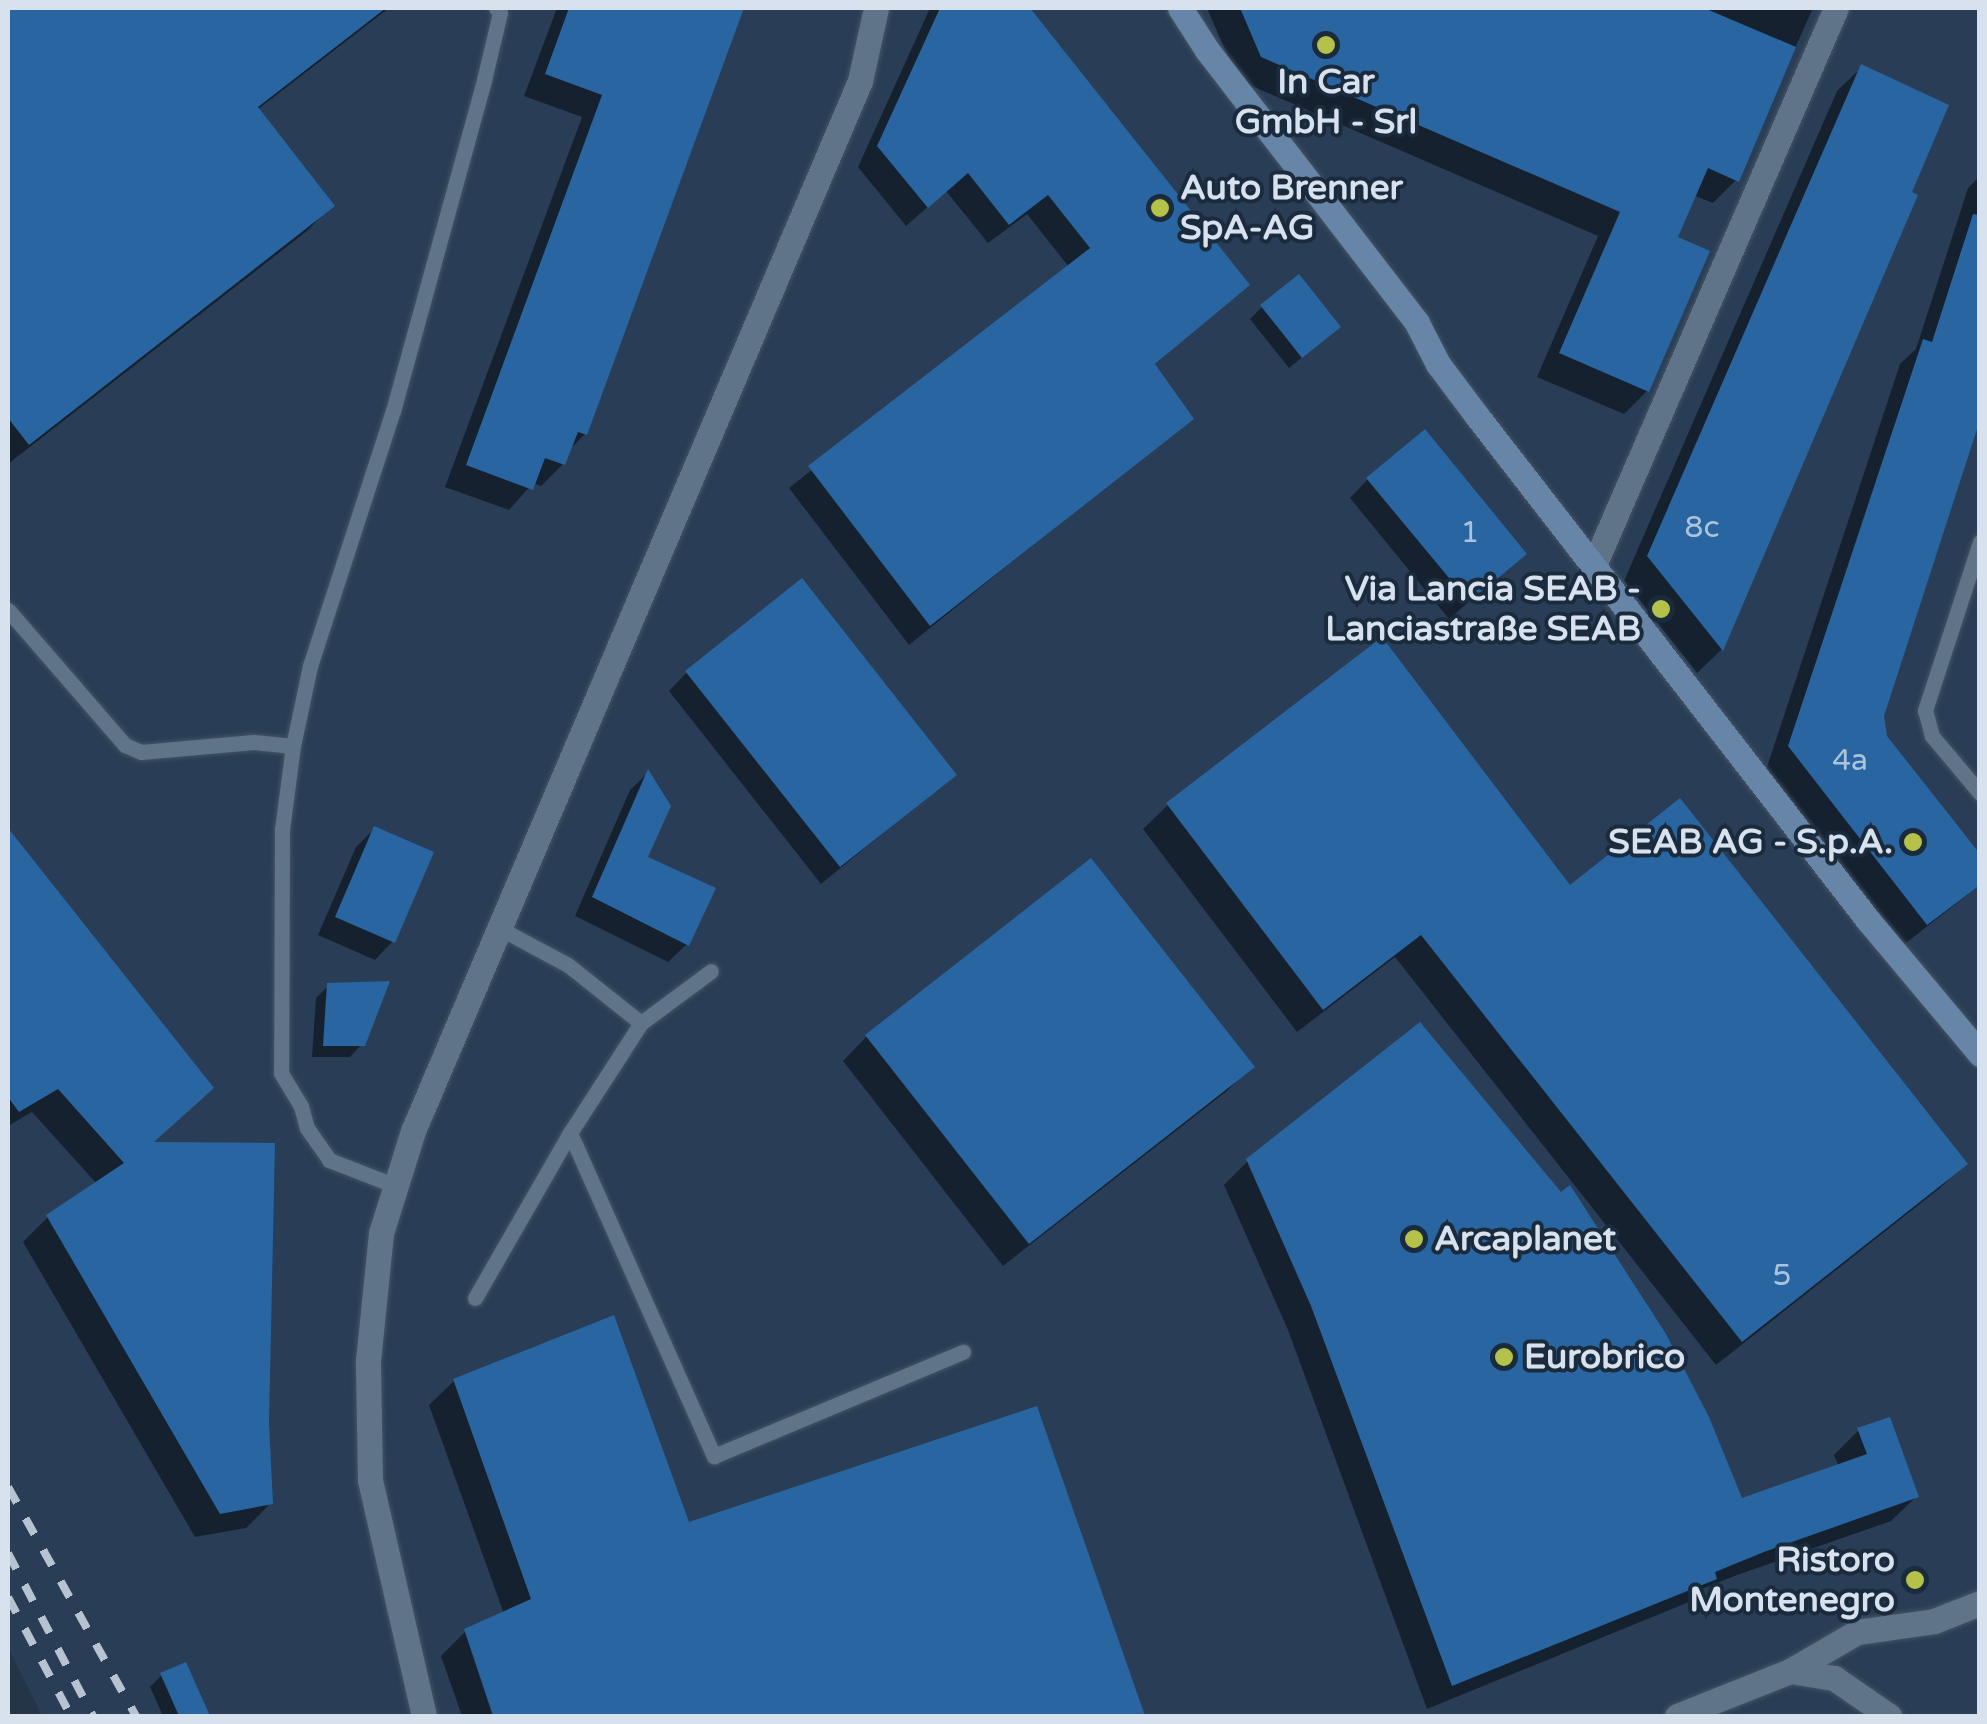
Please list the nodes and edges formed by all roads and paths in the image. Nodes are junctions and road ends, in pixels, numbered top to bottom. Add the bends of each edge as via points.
1 (496, 8) edge
2 (876, 8) edge
3 (893, 8) edge
4 (1180, 8) edge
5 (1836, 8) edge
6 (871, 44) junction
7 (1980, 542) edge
8 (1594, 565) junction
9 (8, 610) edge
10 (293, 746) junction
11 (1980, 793) edge
12 (499, 928) junction
13 (712, 971) dead end
14 (641, 1022) junction
15 (1980, 1054) edge
16 (570, 1133) junction
17 (396, 1186) junction
18 (475, 1298) dead end
19 (962, 1352) dead end
20 (1980, 1603) edge
21 (1790, 1672) junction
22 (424, 1716) edge
23 (1677, 1716) edge
24 (1889, 1716) edge

1 - 10 lane via 484,80 404,374 310,666
2 - 6 street
3 - 6 street
4 - 8 main road via 1416,323 1448,377
5 - 8 street
6 - 12 street
7 - 11 lane via 1925,710 1932,736
8 - 15 main road
9 - 10 lane via 125,745 141,752 254,742
10 - 17 lane via 282,830 280,1073 328,1160
12 - 14 lane via 568,965
12 - 17 street
13 - 14 lane
14 - 16 lane
16 - 18 lane
16 - 19 lane via 714,1456
17 - 22 street via 381,1233 368,1361 370,1480
20 - 21 street via 1934,1622 1858,1632
21 - 23 street
21 - 24 street via 1834,1678

